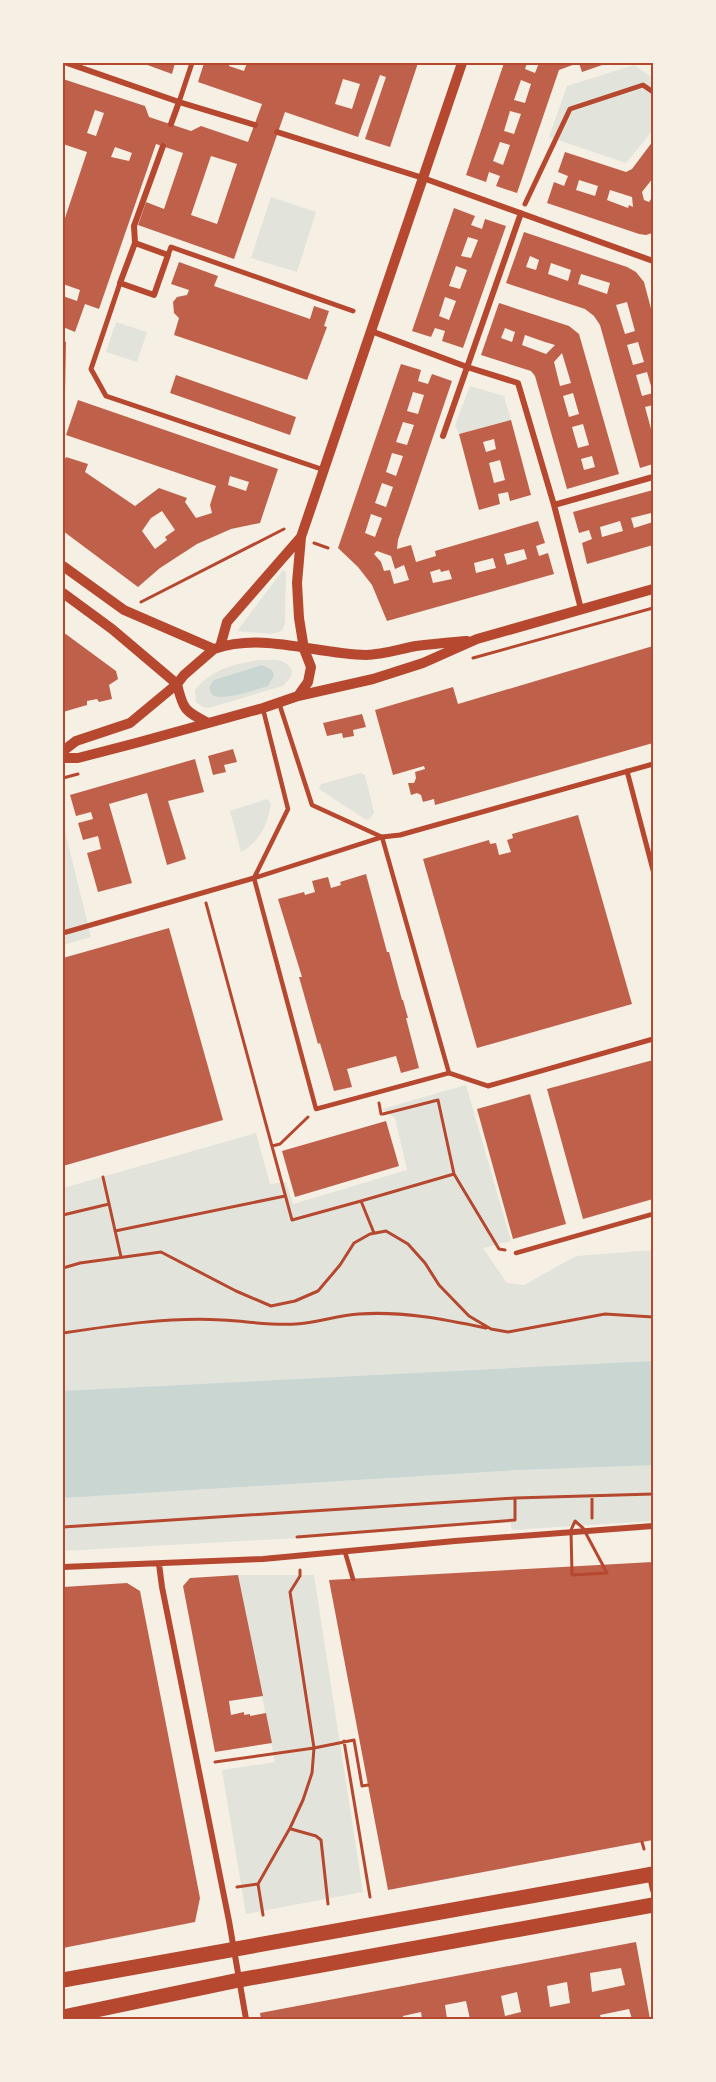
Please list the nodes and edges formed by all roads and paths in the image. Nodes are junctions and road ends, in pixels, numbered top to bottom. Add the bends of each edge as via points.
1 (67, 63) edge
2 (192, 63) edge
3 (462, 63) edge
4 (653, 92) edge
5 (179, 102) junction
6 (171, 124) dead end
7 (255, 125) dead end
8 (278, 132) dead end
9 (163, 146) dead end
10 (423, 178) junction
11 (525, 204) dead end
12 (521, 213) junction
13 (135, 243) junction
14 (168, 255) junction
15 (653, 261) edge
16 (120, 283) junction
17 (352, 311) dead end
18 (371, 331) junction
19 (467, 367) junction
20 (443, 436) dead end
21 (324, 470) junction
22 (653, 477) edge
23 (554, 505) junction
24 (284, 529) dead end
25 (301, 537) junction
26 (312, 542) dead end
27 (328, 548) dead end
28 (63, 566) edge
29 (653, 589) edge
30 (63, 593) edge
31 (137, 603) dead end
32 (581, 609) junction
33 (477, 639) junction
34 (217, 648) junction
35 (304, 648) junction
36 (177, 684) junction
37 (298, 696) junction
38 (279, 703) junction
39 (263, 708) junction
40 (208, 723) junction
41 (63, 751) edge
42 (63, 759) edge
43 (653, 764) edge
44 (627, 771) junction
45 (382, 837) junction
46 (653, 870) edge
47 (254, 878) junction
48 (204, 893) junction
49 (63, 933) edge
50 (653, 1039) edge
51 (449, 1073) junction
52 (377, 1092) junction
53 (316, 1109) junction
54 (271, 1146) junction
55 (454, 1174) junction
56 (103, 1177) dead end
57 (285, 1196) junction
58 (362, 1201) junction
59 (109, 1204) junction
60 (653, 1214) edge
61 (63, 1215) edge
62 (115, 1231) junction
63 (374, 1233) junction
64 (516, 1253) joint
65 (121, 1257) junction
66 (63, 1268) edge
67 (653, 1317) edge
68 (490, 1329) junction
69 (63, 1333) edge
70 (653, 1494) edge
71 (514, 1498) junction
72 (515, 1520) junction
73 (653, 1526) edge
74 (63, 1527) edge
75 (515, 1527) dead end
76 (297, 1537) dead end
77 (345, 1552) junction
78 (159, 1564) junction
79 (63, 1567) edge
80 (300, 1570) dead end
81 (572, 1575) joint
82 (353, 1579) dead end
83 (344, 1741) junction
84 (315, 1748) junction
85 (215, 1762) dead end
86 (368, 1785) dead end
87 (290, 1828) junction
88 (642, 1842) dead end
89 (644, 1850) dead end
90 (651, 1874) edge
91 (258, 1884) junction
92 (237, 1887) dead end
93 (653, 1890) edge
94 (370, 1897) dead end
95 (328, 1904) dead end
96 (653, 1905) edge
97 (263, 1915) dead end
98 (234, 1949) junction
99 (63, 1980) edge
100 (239, 1980) junction
101 (63, 2017) edge
102 (246, 2019) edge

1 - 5 street
2 - 5 street
3 - 10 street
4 - 11 street via 643,85 570,109
5 - 6 street
5 - 7 street
8 - 10 street
9 - 13 street via 134,226
10 - 12 street
10 - 18 street
12 - 15 street
12 - 19 street
13 - 14 street
13 - 16 street
14 - 16 street via 154,295
14 - 17 street via 171,247
16 - 21 street via 92,369 106,396
18 - 19 street
18 - 21 street
19 - 20 street
19 - 23 street via 519,383
21 - 25 street
22 - 23 street
23 - 32 street
24 - 31 path
25 - 34 street via 227,622
25 - 35 street via 297,583
26 - 27 path
28 - 34 street via 124,610
29 - 32 street
30 - 36 street
32 - 33 street
33 - 35 street via 368,655
33 - 37 street via 374,680
34 - 35 street via 238,643 270,643
34 - 36 street
35 - 37 street via 311,667 308,682
36 - 40 street via 188,712
36 - 41 street via 130,723 76,741
37 - 38 street
38 - 39 street
38 - 45 lane via 312,805
39 - 40 street
39 - 47 lane via 288,809
40 - 42 street
43 - 44 street
44 - 45 street
44 - 46 street
45 - 47 lane
45 - 51 lane
47 - 48 street
47 - 53 lane
48 - 49 street
48 - 54 path
50 - 51 street via 488,1086
51 - 52 lane
52 - 53 lane
52 - 55 path via 381,1114 438,1100
53 - 54 path via 280,1144
54 - 57 path
55 - 58 path
55 - 64 path via 499,1249
56 - 59 path
57 - 58 path via 292,1220
57 - 62 path
58 - 63 path
59 - 61 path
59 - 62 path
60 - 64 lane
62 - 65 path
63 - 65 path via 354,1243 318,1291 271,1306 161,1252
63 - 68 path via 386,1232 408,1244 439,1285 469,1316
65 - 66 path
67 - 68 path via 605,1314 508,1332
68 - 69 path via 395,1313 356,1314 296,1324 222,1320 140,1322
70 - 71 path
71 - 72 path
71 - 74 path
72 - 75 path
72 - 76 path
73 - 77 street
77 - 78 street
77 - 82 lane
78 - 79 street
78 - 98 street
80 - 84 path via 290,1592
81 - 81 path via 571,1530 574,1521 583,1528 607,1573
83 - 84 path
83 - 86 path via 354,1740 362,1786
83 - 94 path
84 - 85 path
84 - 87 path via 312,1773
87 - 91 path
87 - 95 path via 321,1840
88 - 89 path
90 - 93 street
90 - 98 main road
91 - 92 path
91 - 97 path
96 - 100 main road
98 - 99 main road
98 - 100 street
100 - 101 main road
100 - 102 street

